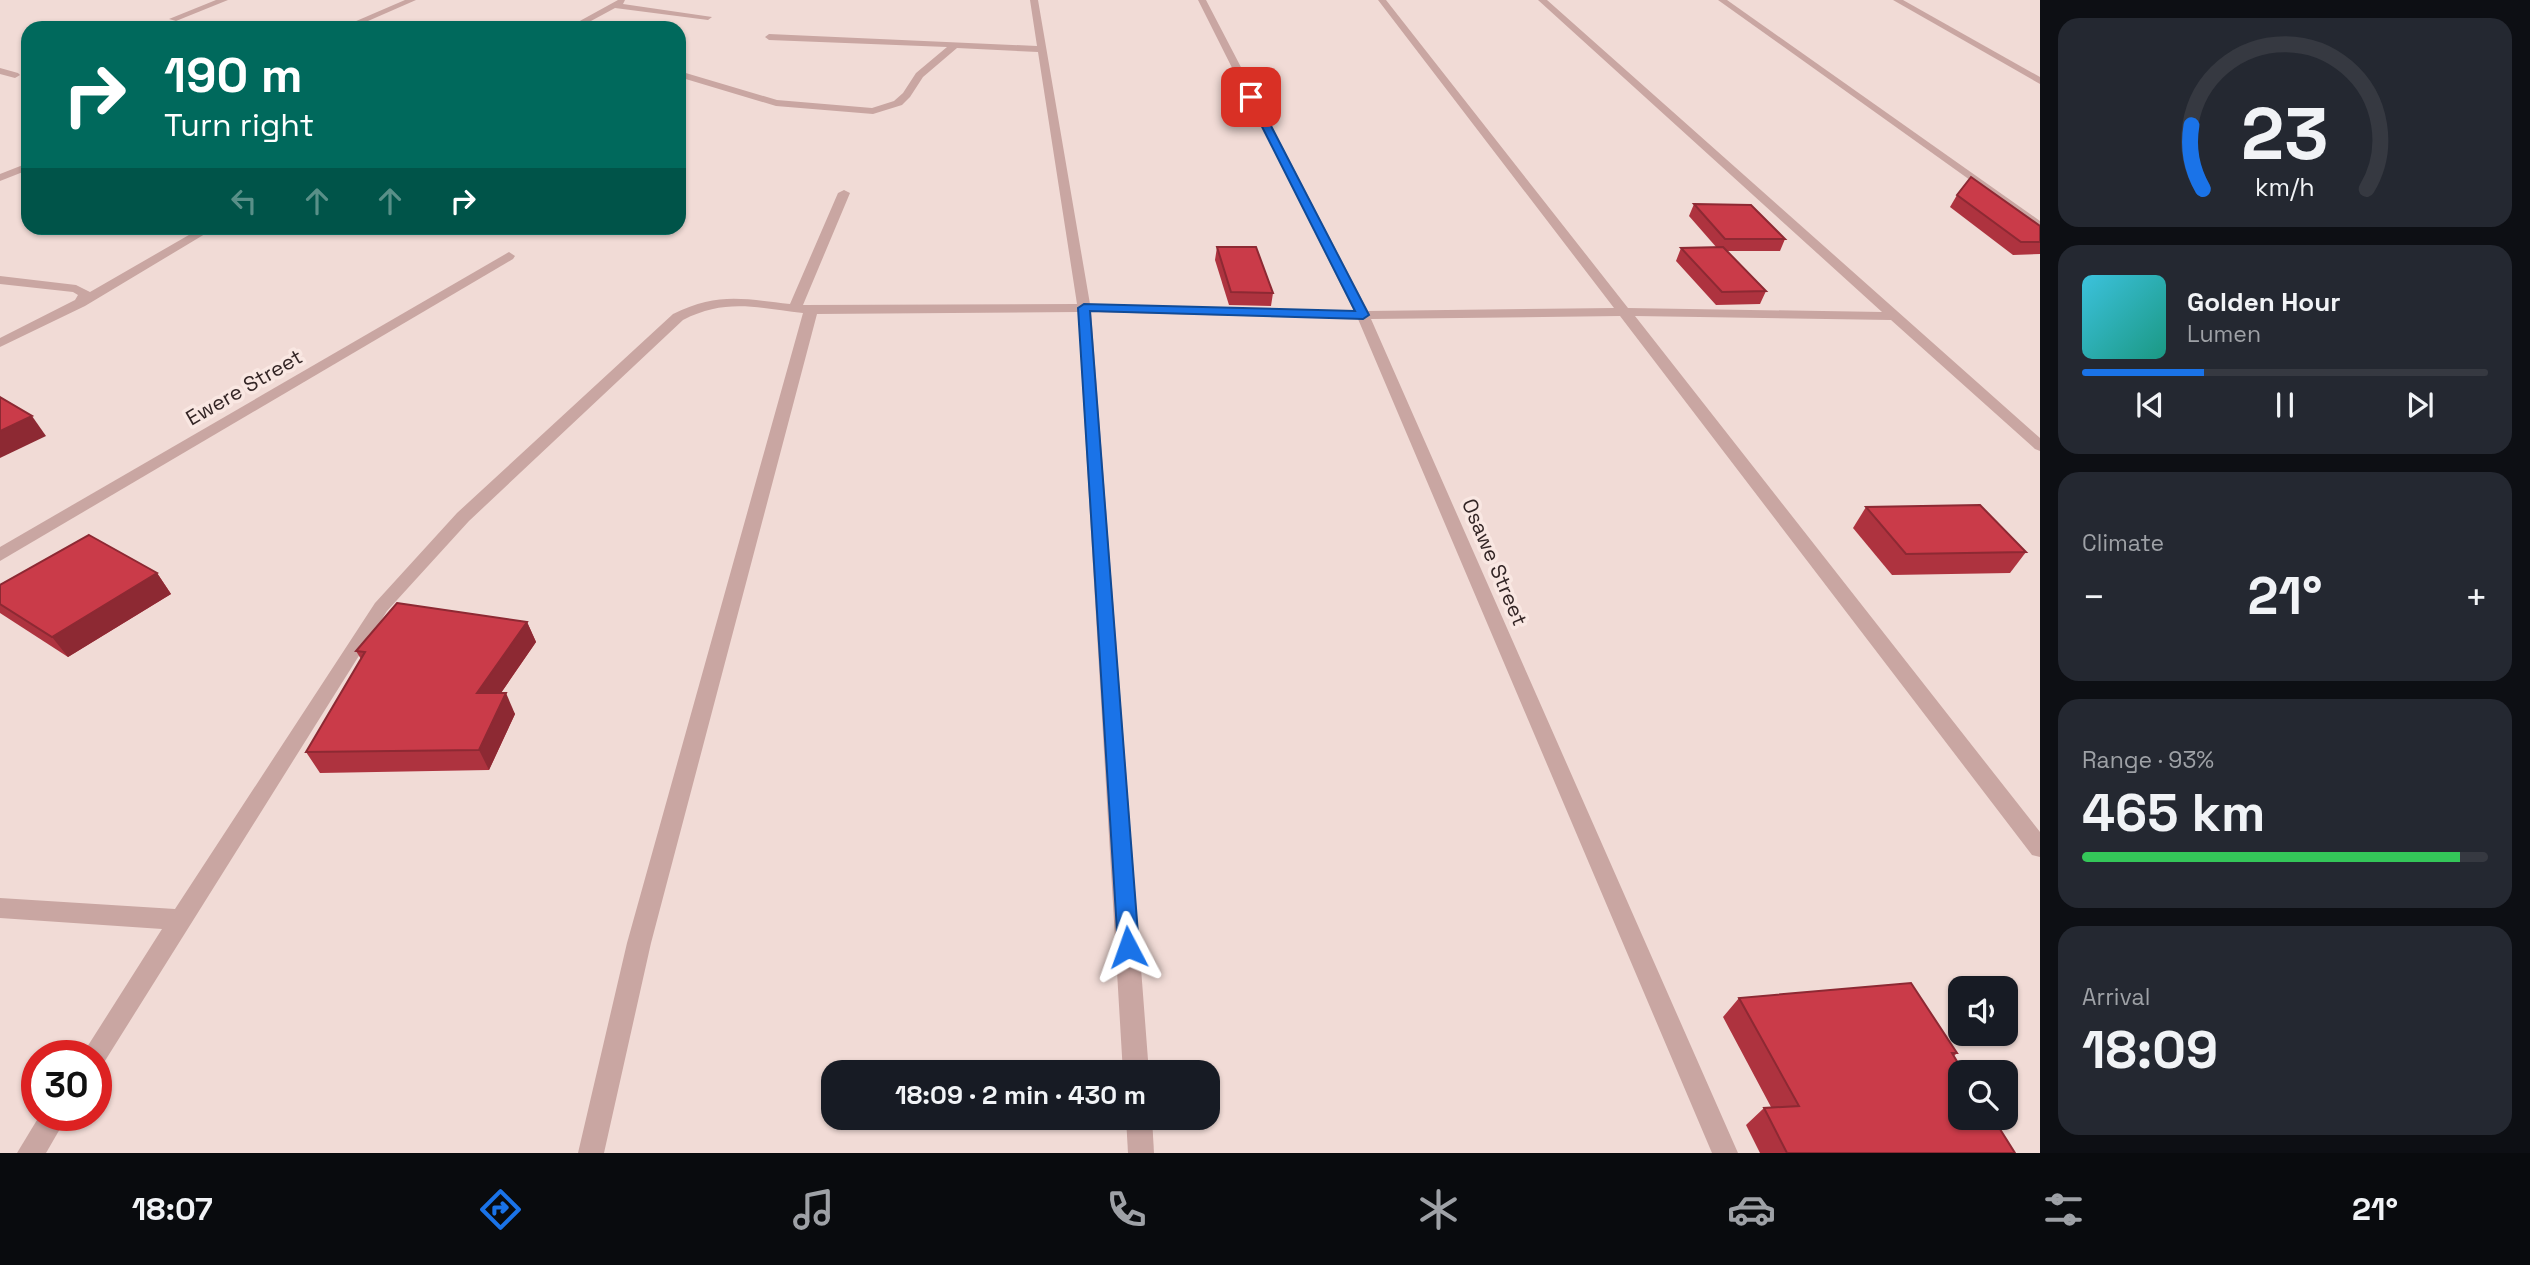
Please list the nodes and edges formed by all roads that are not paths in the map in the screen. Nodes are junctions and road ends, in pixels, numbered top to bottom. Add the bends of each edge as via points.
1 (225, 0) edge
2 (412, 0) edge
3 (625, 0) edge
4 (1034, 0) edge
5 (1202, 0) edge
6 (1382, 0) edge
7 (1542, 0) edge
8 (1722, 0) edge
9 (1897, 0) edge
10 (613, 5) junction
11 (708, 17) dead end
12 (173, 19) dead end
13 (361, 21) edge
14 (584, 21) edge
15 (769, 37) dead end
16 (955, 45) junction
17 (1042, 49) junction
18 (0, 71) edge
19 (15, 75) dead end
20 (686, 76) edge
21 (2040, 80) edge
22 (21, 169) edge
23 (0, 178) edge
24 (844, 193) dead end
25 (2040, 226) edge
26 (197, 235) edge
27 (509, 256) dead end
28 (0, 281) edge
29 (83, 300) junction
30 (1084, 308) junction
31 (803, 309) junction
32 (1624, 312) junction
33 (1363, 315) junction
34 (1893, 316) junction
35 (0, 343) edge
36 (2040, 446) edge
37 (0, 555) edge
38 (2040, 848) edge
39 (0, 908) edge
40 (182, 920) junction
41 (104, 1040) edge
42 (1135, 1060) edge
43 (1140, 1130) edge
44 (44, 1131) edge
45 (30, 1153) edge
46 (591, 1153) edge
47 (1141, 1153) edge
48 (1725, 1153) edge

1 - 12 street
2 - 13 street
3 - 10 street
4 - 17 street
5 - 33 street, Osawe Street
6 - 32 street
7 - 34 street
8 - 25 street
9 - 21 street
10 - 11 street
10 - 14 street
15 - 16 street
16 - 17 street
16 - 20 street via 919,75 898,103 873,111 776,103
17 - 30 street
18 - 19 street
22 - 23 street
24 - 31 street
26 - 29 street
27 - 37 street, Ewere Street
28 - 29 street via 76,289 85,293
29 - 35 street via 59,317
30 - 31 street
30 - 33 street
30 - 42 street
31 - 40 street via 726,301 688,311 463,517 381,607
31 - 46 street via 639,943
32 - 33 street
32 - 34 street
32 - 38 street
33 - 48 street, Osawe Street
34 - 36 street
39 - 40 street
40 - 41 street
43 - 47 street
44 - 45 street

